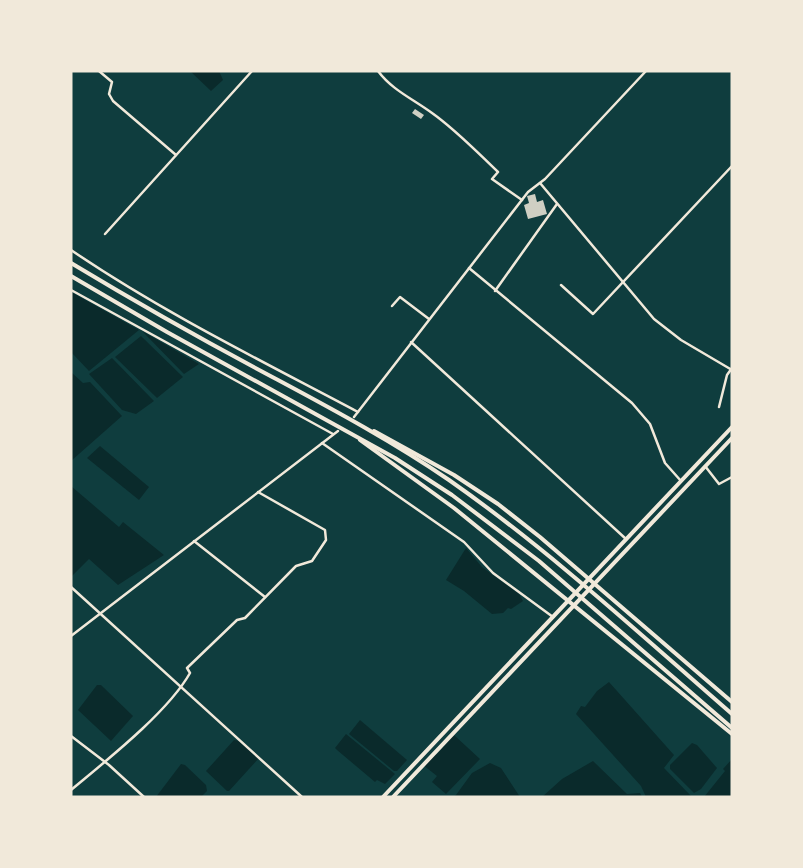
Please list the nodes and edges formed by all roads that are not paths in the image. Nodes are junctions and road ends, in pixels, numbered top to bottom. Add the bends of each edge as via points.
1 (99, 71) edge
2 (252, 71) edge
3 (378, 71) edge
4 (646, 71) edge
5 (176, 155) junction
6 (732, 166) edge
7 (540, 183) junction
8 (522, 200) junction
9 (557, 204) junction
10 (105, 234) dead end
11 (71, 250) edge
12 (71, 263) edge
13 (469, 268) junction
14 (71, 276) edge
15 (624, 283) junction
16 (561, 285) dead end
17 (71, 290) edge
18 (495, 291) junction
19 (392, 306) dead end
20 (429, 319) junction
21 (411, 342) junction
22 (731, 369) edge
23 (719, 406) dead end
24 (337, 411) junction
25 (358, 412) junction
26 (354, 417) dead end
27 (333, 423) junction
28 (732, 427) edge
29 (338, 431) dead end
30 (333, 434) junction
31 (732, 438) edge
32 (322, 443) junction
33 (705, 466) junction
34 (732, 477) edge
35 (681, 481) junction
36 (258, 492) junction
37 (626, 539) junction
38 (194, 541) junction
39 (588, 580) junction
40 (594, 584) junction
41 (71, 587) edge
42 (265, 597) junction
43 (569, 600) junction
44 (574, 604) junction
45 (100, 614) junction
46 (553, 616) junction
47 (71, 636) edge
48 (182, 688) junction
49 (732, 702) edge
50 (732, 714) edge
51 (732, 728) edge
52 (732, 734) edge
53 (71, 736) edge
54 (104, 762) junction
55 (71, 790) edge
56 (144, 797) edge
57 (302, 797) edge
58 (383, 797) edge
59 (393, 797) edge

1 - 5 street via 112,82 109,94 113,101
2 - 5 street
3 - 8 street via 389,86 433,113 460,136 498,172 492,179
4 - 7 street
5 - 10 street
6 - 15 street
7 - 8 street
7 - 9 street
8 - 13 street
9 - 15 street
9 - 18 street
11 - 25 street via 188,320
12 - 24 main road
13 - 18 street
13 - 20 street
14 - 27 main road
15 - 16 street via 594,314
15 - 22 street via 654,319 681,340
17 - 30 street
18 - 35 street via 632,403 650,424 665,463
19 - 20 street via 400,297
20 - 21 street
21 - 25 street
21 - 37 street
22 - 23 street
24 - 39 main road via 454,475 498,504
24 - 50 main road via 447,479 502,519
25 - 26 street
27 - 43 main road via 417,480
27 - 51 main road via 452,495 539,561
28 - 35 main road
29 - 30 street
30 - 32 street
31 - 33 main road
32 - 36 street
32 - 46 street via 464,542 493,573
33 - 34 street via 719,484
33 - 40 main road
35 - 37 main road
36 - 38 street
36 - 42 street via 327,533 312,561 296,566
37 - 39 main road
38 - 42 street
38 - 45 street
39 - 40 main road
39 - 43 main road
40 - 44 main road
40 - 49 main road
41 - 45 street
42 - 48 street via 187,668 190,673
43 - 44 main road
43 - 46 main road
44 - 52 main road
44 - 59 main road
45 - 47 street
45 - 48 street
46 - 58 main road
48 - 54 street
48 - 57 street
53 - 54 street
54 - 55 street
54 - 56 street

